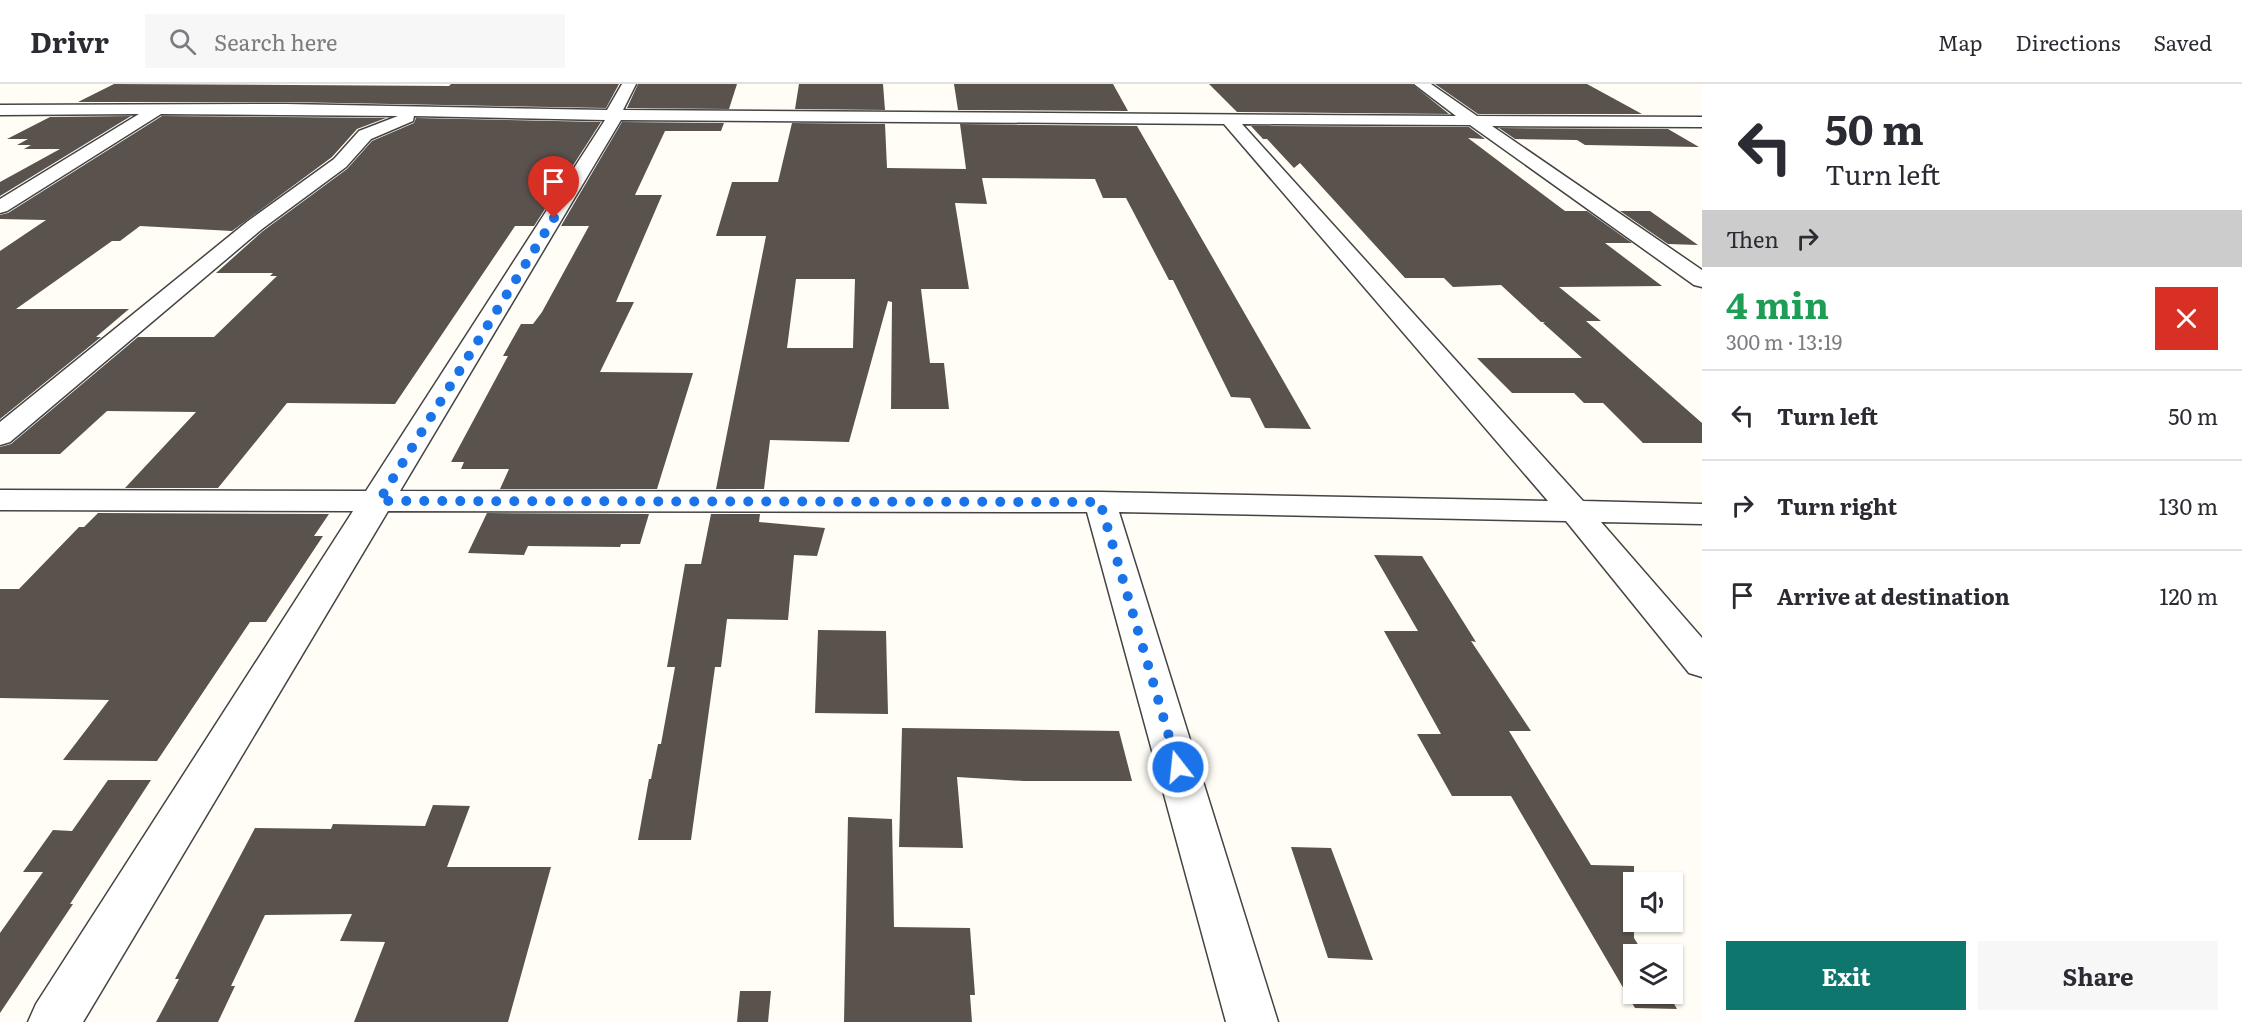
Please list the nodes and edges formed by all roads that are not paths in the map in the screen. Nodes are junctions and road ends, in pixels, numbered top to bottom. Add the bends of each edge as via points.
1 (629, 84) edge
2 (1421, 84) edge
3 (0, 110) edge
4 (157, 110) junction
5 (420, 113) junction
6 (614, 115) junction
7 (1229, 119) junction
8 (1473, 121) junction
9 (1671, 122) junction
10 (1702, 123) edge
11 (1702, 139) edge
12 (0, 207) edge
13 (1702, 280) edge
14 (0, 436) edge
15 (0, 500) edge
16 (379, 501) junction
17 (1100, 502) junction
18 (1576, 513) junction
19 (1702, 514) edge
20 (1702, 663) edge
21 (54, 1022) edge
22 (1252, 1022) edge

1 - 6 street
2 - 8 street
3 - 4 street
4 - 5 street
4 - 12 street
5 - 6 street
5 - 14 street via 364,135 340,163 255,225
6 - 7 street
6 - 16 street
7 - 8 street
7 - 18 street
8 - 9 street
8 - 13 street
9 - 10 street
9 - 11 street
15 - 16 street
16 - 17 street
16 - 21 street
17 - 18 street
17 - 22 street
18 - 19 street
18 - 20 street

